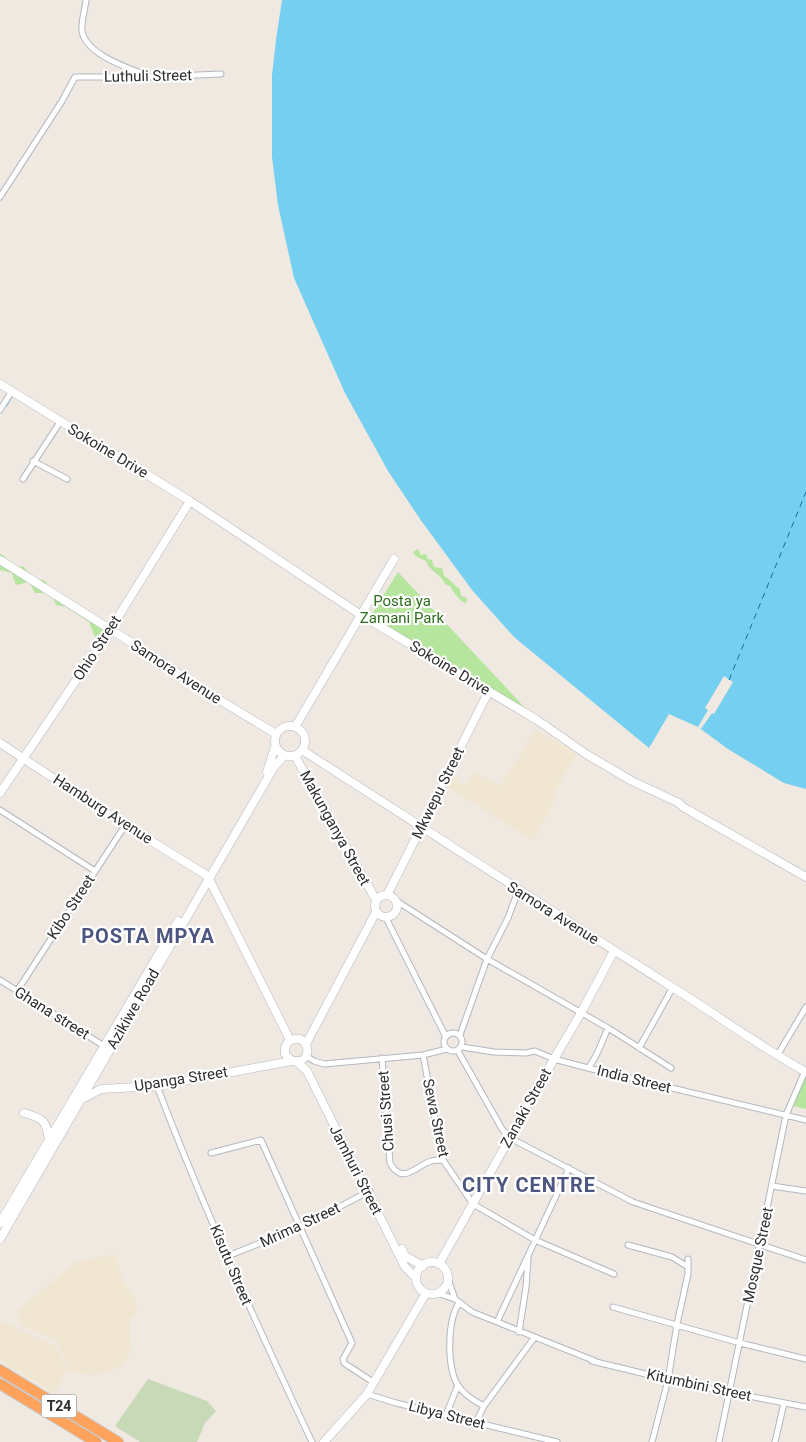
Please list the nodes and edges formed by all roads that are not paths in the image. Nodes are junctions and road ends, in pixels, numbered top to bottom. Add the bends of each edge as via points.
1 (86, 0) edge
2 (221, 74) dead end
3 (151, 77) junction
4 (0, 196) edge
5 (0, 384) edge
6 (12, 391) junction
7 (0, 410) edge
8 (60, 422) junction
9 (33, 461) junction
10 (23, 479) dead end
11 (67, 479) dead end
12 (190, 501) junction
13 (394, 559) dead end
14 (0, 560) edge
15 (361, 615) junction
16 (110, 630) junction
17 (489, 691) junction
18 (295, 727) junction
19 (276, 734) junction
20 (0, 743) edge
21 (276, 746) junction
22 (302, 750) junction
23 (284, 756) junction
24 (295, 756) junction
25 (23, 758) junction
26 (0, 793) edge
27 (0, 810) edge
28 (126, 824) junction
29 (422, 828) junction
30 (95, 871) junction
31 (207, 877) junction
32 (806, 877) edge
33 (518, 891) junction
34 (387, 895) junction
35 (376, 900) junction
36 (395, 900) junction
37 (376, 912) junction
38 (386, 918) junction
39 (614, 951) junction
40 (487, 959) junction
41 (0, 980) edge
42 (673, 987) junction
43 (17, 991) junction
44 (806, 1007) edge
45 (581, 1014) junction
46 (608, 1028) junction
47 (460, 1035) junction
48 (446, 1037) junction
49 (290, 1040) junction
50 (306, 1044) junction
51 (104, 1046) junction
52 (639, 1048) junction
53 (447, 1049) junction
54 (460, 1049) junction
55 (285, 1054) junction
56 (423, 1055) junction
57 (777, 1056) junction
58 (382, 1058) junction
59 (300, 1059) junction
60 (554, 1059) junction
61 (275, 1064) junction
62 (588, 1068) junction
63 (671, 1068) dead end
64 (805, 1071) edge
65 (96, 1073) junction
66 (157, 1086) junction
67 (101, 1089) junction
68 (81, 1100) junction
69 (72, 1102) junction
70 (24, 1113) dead end
71 (786, 1115) junction
72 (806, 1120) edge
73 (510, 1138) junction
74 (49, 1141) junction
75 (210, 1153) dead end
76 (443, 1160) junction
77 (569, 1168) junction
78 (772, 1186) junction
79 (806, 1191) edge
80 (369, 1192) junction
81 (473, 1204) junction
82 (0, 1223) edge
83 (300, 1227) junction
84 (0, 1239) edge
85 (535, 1240) junction
86 (628, 1245) dead end
87 (760, 1246) junction
88 (528, 1255) junction
89 (228, 1256) junction
90 (688, 1259) dead end
91 (806, 1260) edge
92 (439, 1264) junction
93 (423, 1266) junction
94 (688, 1267) junction
95 (614, 1274) dead end
96 (416, 1278) junction
97 (448, 1279) junction
98 (426, 1293) junction
99 (437, 1293) junction
100 (457, 1301) junction
101 (613, 1307) dead end
102 (497, 1322) junction
103 (677, 1325) junction
104 (519, 1332) junction
105 (534, 1338) junction
106 (740, 1344) junction
107 (806, 1359) edge
108 (0, 1370) edge
109 (668, 1380) junction
110 (374, 1382) junction
111 (0, 1384) edge
112 (458, 1385) junction
113 (730, 1391) junction
114 (366, 1394) junction
115 (784, 1403) junction
116 (484, 1406) junction
117 (806, 1407) edge
118 (446, 1415) junction
119 (476, 1422) junction
120 (96, 1442) edge
121 (118, 1442) edge
122 (312, 1442) edge
123 (324, 1442) edge
124 (557, 1442) edge
125 (652, 1442) edge
126 (719, 1442) edge
127 (776, 1442) edge

1 - 3 street via 82,30 85,39 107,58
2 - 3 street, Luthuli Street
3 - 4 street, Luthuli Street via 75,78
5 - 6 street, Sokoine Drive
6 - 7 street
6 - 8 street, Sokoine Drive
8 - 9 street
8 - 12 street, Sokoine Drive
9 - 10 street
9 - 11 street
12 - 15 street, Sokoine Drive
12 - 16 street, Ohio Street
13 - 15 street
14 - 16 street, Samora Avenue
15 - 17 street, Sokoine Drive
15 - 18 street
16 - 19 street, Samora Avenue
16 - 25 street, Ohio Street
17 - 29 street, Mkwepu Street
17 - 32 street, Sokoine Drive via 632,781 679,803
18 - 19 street via 283,728
18 - 22 street via 304,735
19 - 21 street
20 - 25 street, Hamburg Avenue
21 - 23 street
21 - 31 street, Azikiwe Road via 269,768
22 - 24 street
22 - 29 street, Samora Avenue
23 - 24 street
23 - 31 street, Azikiwe Road
24 - 35 street, Makunganya Street
25 - 26 street, Ohio Street
25 - 28 street, Hamburg Avenue
27 - 30 street
28 - 30 street, Kibo Street
28 - 31 street, Hamburg Avenue
29 - 33 street, Samora Avenue
29 - 34 street, Mkwepu Street
30 - 43 street, Kibo Street
31 - 49 street
31 - 51 street, Azikiwe Road
31 - 65 street, Azikiwe Road
33 - 39 street, Samora Avenue
33 - 40 street
34 - 35 street
34 - 36 street
35 - 37 street
36 - 38 street via 396,910
36 - 40 street
37 - 38 street
37 - 50 street
38 - 48 street
39 - 42 street, Samora Avenue
39 - 45 street, Zanaki Street
40 - 45 street
40 - 47 street
41 - 43 street, Ghana street
42 - 52 street
42 - 57 street, Samora Avenue
43 - 51 street, Ghana street
44 - 57 street
45 - 46 street
45 - 60 street, Zanaki Street
46 - 52 street
46 - 62 street
47 - 48 street via 450,1033
47 - 54 street via 463,1039
48 - 53 street
49 - 50 street via 300,1039
49 - 55 street via 284,1049
50 - 59 street via 308,1051
51 - 69 street, Azikiwe Road
52 - 63 street
53 - 54 street via 453,1052
53 - 56 street
54 - 60 street, India Street via 535,1051
54 - 73 street via 502,1129
55 - 59 street
55 - 61 street
56 - 58 street
56 - 76 street, Sewa Street
57 - 64 street, Samora Avenue
58 - 59 street via 324,1064
58 - 76 street, Chusi Street via 390,1164 408,1174 431,1161
59 - 61 street, Upanga Street
59 - 80 street, Jamhuri Street via 311,1068
60 - 62 street, India Street
60 - 73 street, Zanaki Street
61 - 66 street, Upanga Street
62 - 71 street, India Street
64 - 71 street, Mosque Street
65 - 67 street
65 - 68 street, Azikiwe Road
66 - 67 street, Upanga Street
66 - 89 street, Kisutu Street
67 - 68 street, Upanga Street
68 - 69 street, Upanga Street
68 - 84 street, Azikiwe Road
69 - 74 street, Azikiwe Road
70 - 74 street via 44,1121
71 - 72 street, India Street
71 - 78 street, Mosque Street
73 - 77 street
73 - 81 street, Zanaki Street
74 - 82 street, Azikiwe Road
75 - 83 street via 260,1140
76 - 81 street, Sewa Street
77 - 85 street
77 - 87 street via 637,1203
78 - 79 street
78 - 87 street, Mosque Street
80 - 83 street, Mrima Street
80 - 93 street, Jamhuri Street via 405,1256
80 - 96 street, Jamhuri Street via 405,1267
81 - 85 street
81 - 92 street, Zanaki Street
83 - 89 street, Mrima Street
83 - 110 street via 352,1343 344,1363
85 - 88 street
85 - 95 street
86 - 94 street via 672,1257
87 - 91 street
87 - 106 street, Mosque Street
88 - 102 street
88 - 104 street
89 - 122 street, Kisutu Street
90 - 94 street
92 - 93 street
92 - 97 street via 446,1270
93 - 96 street
94 - 103 street
96 - 98 street
97 - 99 street
97 - 100 street
98 - 99 street
98 - 110 street
99 - 100 street
100 - 102 street via 472,1312
100 - 112 street via 450,1340
101 - 103 street
102 - 104 street
103 - 106 street
103 - 109 street
104 - 105 street
105 - 109 street, Kitumbini Street via 595,1362
105 - 116 street
106 - 107 street
106 - 113 street, Mosque Street
108 - 121 highway, T24
109 - 113 street, Kitumbini Street
109 - 125 street
110 - 114 street
111 - 120 highway, T24
112 - 116 street
112 - 118 street
113 - 115 street, Kitumbini Street
113 - 126 street, Mosque Street
114 - 118 street, Libya Street
114 - 123 street
115 - 117 street, Kitumbini Street
115 - 127 street
116 - 119 street
118 - 119 street, Libya Street
119 - 124 street, Libya Street

